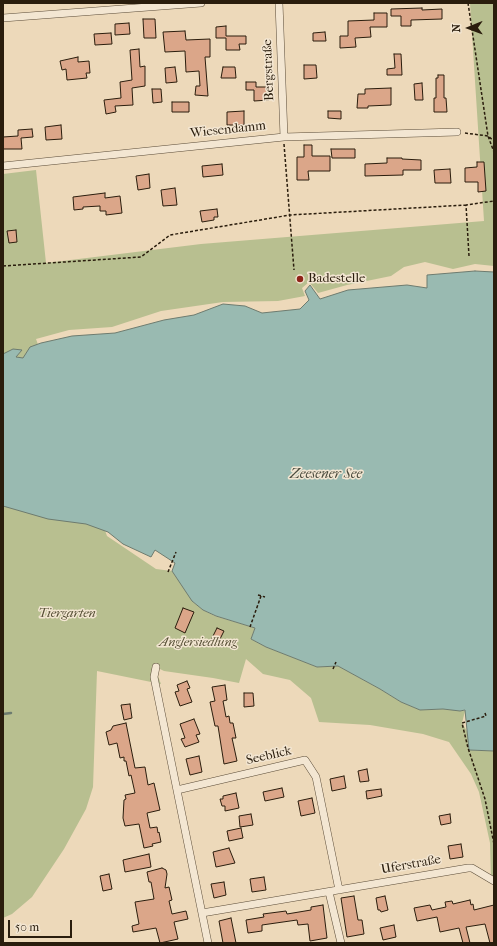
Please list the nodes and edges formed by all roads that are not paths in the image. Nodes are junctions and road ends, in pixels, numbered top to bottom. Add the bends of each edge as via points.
1 (201, 3) edge
2 (279, 3) edge
3 (3, 18) edge
4 (457, 132) road end
5 (284, 137) junction
6 (3, 166) edge
7 (156, 667) dead end
8 (177, 790) junction
9 (494, 881) edge
10 (339, 890) junction
11 (329, 892) junction
12 (202, 914) junction
13 (208, 943) edge
14 (341, 943) edge

1 - 3 street
2 - 5 street, Bergstraße
4 - 5 street, Wiesendamm
5 - 6 street, Wiesendamm
7 - 8 street via 154,677
8 - 10 street, Seeblick via 305,760 316,777
8 - 12 street
9 - 10 street, Uferstraße via 468,868
10 - 11 street, Uferstraße
11 - 12 street, Uferstraße
11 - 14 street
12 - 13 street

